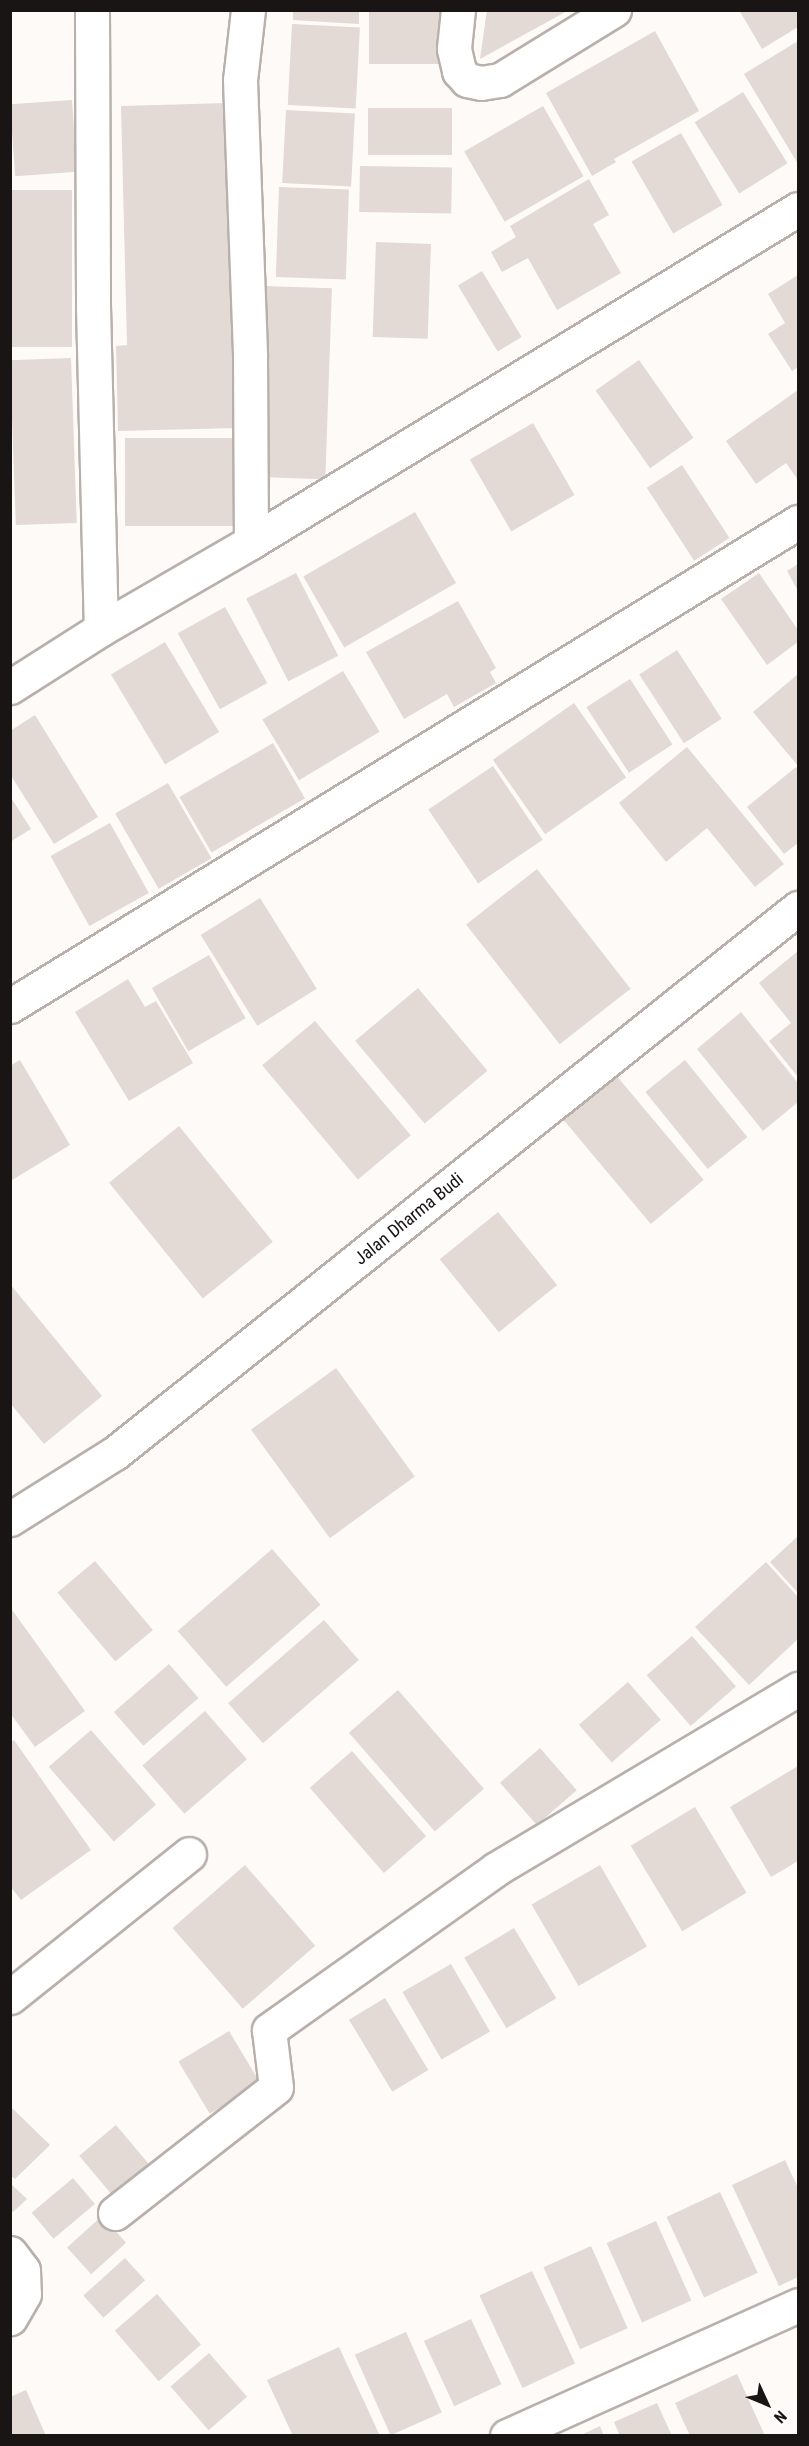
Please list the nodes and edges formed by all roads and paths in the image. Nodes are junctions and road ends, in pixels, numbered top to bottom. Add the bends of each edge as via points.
1 (92, 10) edge
2 (248, 10) edge
3 (458, 10) edge
4 (614, 10) edge
5 (798, 209) edge
6 (798, 522) edge
7 (251, 542) junction
8 (101, 629) junction
9 (10, 687) edge
10 (798, 908) edge
11 (10, 1006) edge
12 (10, 1519) edge
13 (798, 1689) edge
14 (189, 1854) dead end
15 (10, 1997) edge
16 (115, 2213) dead end
17 (10, 2253) edge
18 (798, 2305) edge
19 (10, 2319) edge
20 (507, 2436) edge

1 - 8 street via 93,306
2 - 7 street via 240,80 250,357
3 - 4 street via 454,49 459,71 467,80 481,83 500,80
5 - 7 street
6 - 11 street
7 - 8 street
8 - 9 street
10 - 12 street, Jalan Dharma Budi via 115,1453
13 - 16 street via 495,1869 269,2030 276,2087
14 - 15 street
17 - 19 street via 23,2270 24,2294
18 - 20 street

